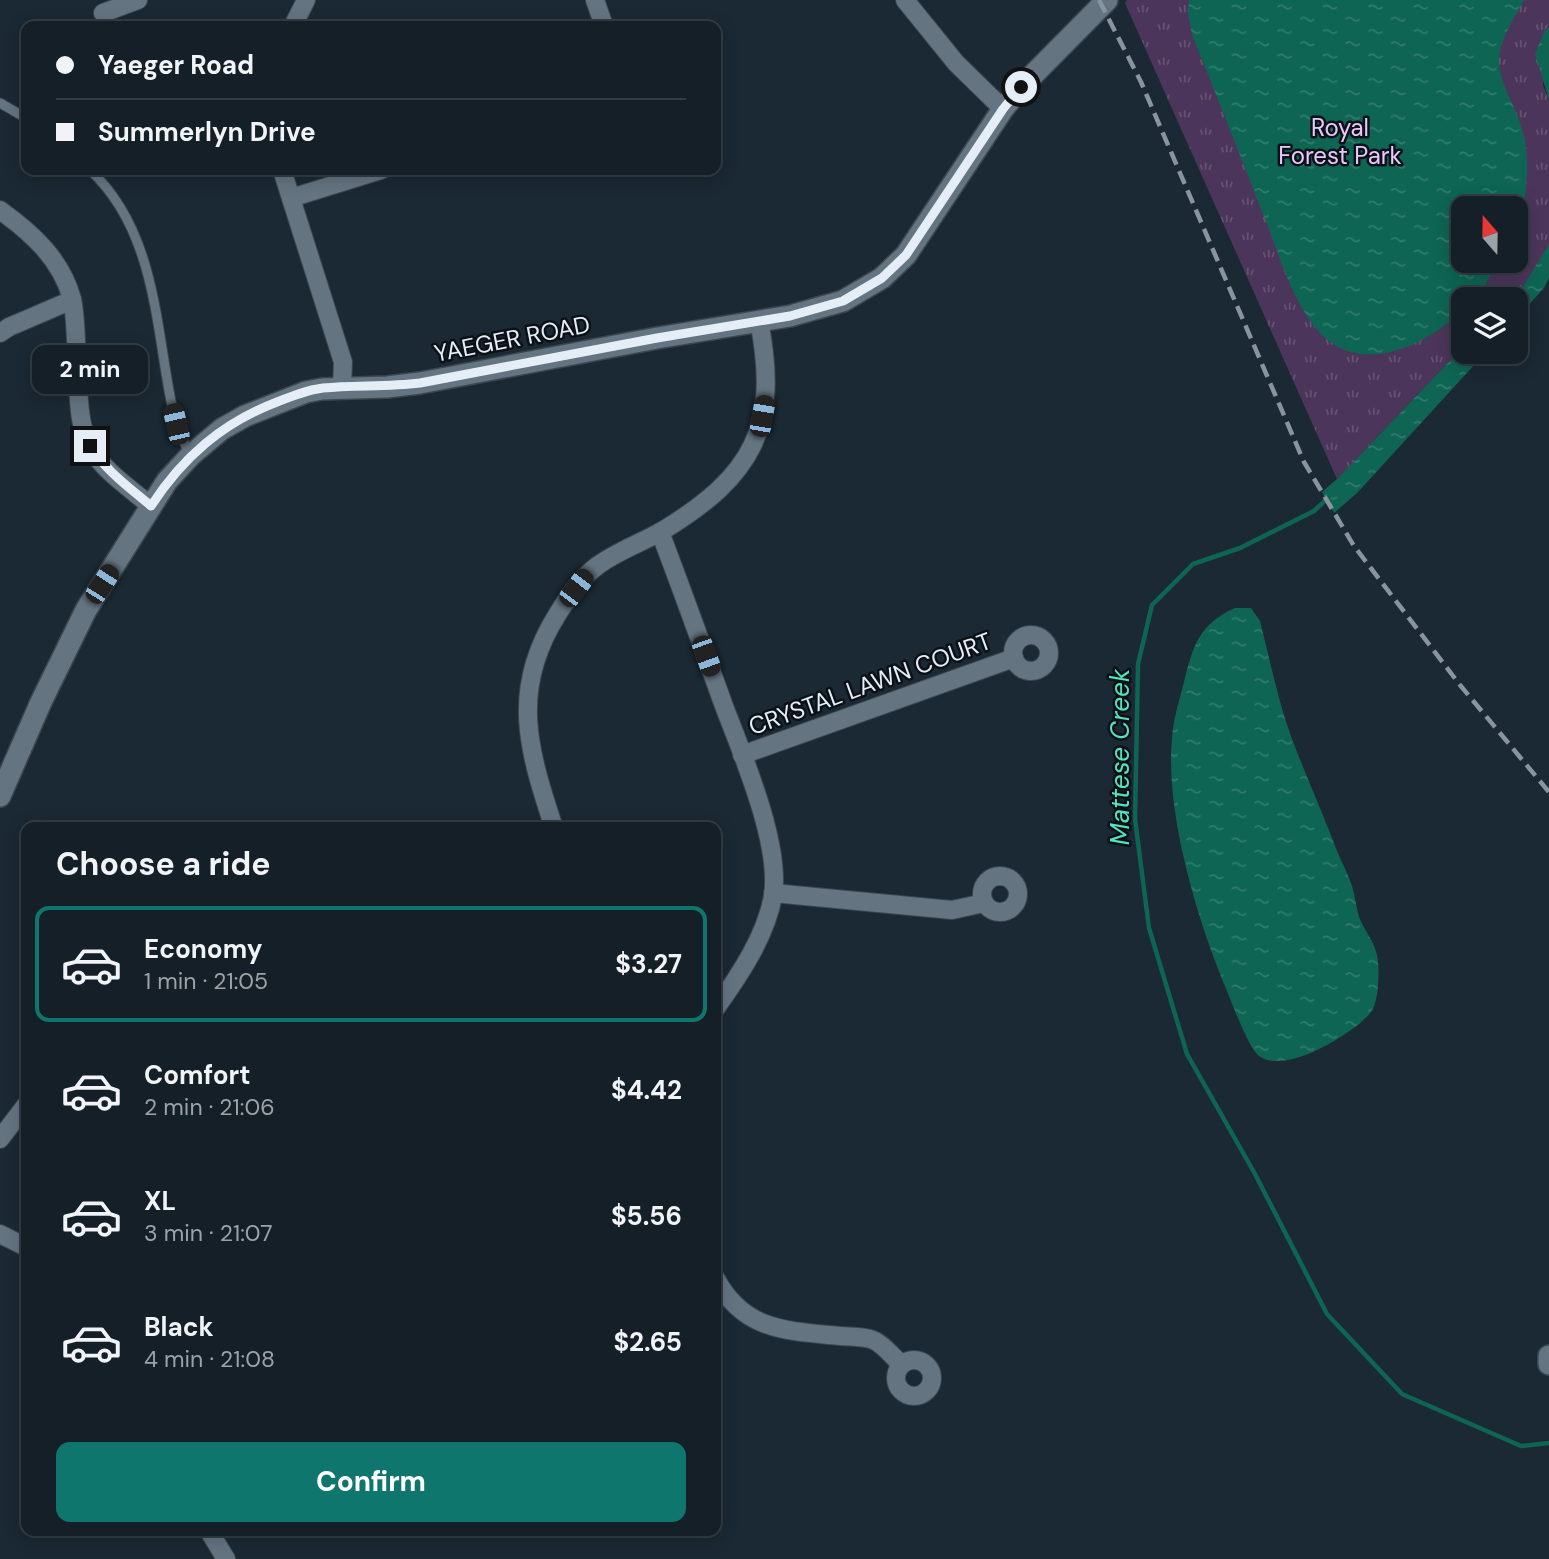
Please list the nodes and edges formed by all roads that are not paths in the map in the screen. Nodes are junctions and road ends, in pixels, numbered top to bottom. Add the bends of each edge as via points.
1 (138, 0) edge
2 (595, 0) edge
3 (905, 0) edge
4 (1107, 0) edge
5 (299, 2) edge
6 (103, 13) dead end
7 (293, 21) edge
8 (602, 21) edge
9 (0, 103) edge
10 (1003, 109) junction
11 (21, 115) edge
12 (95, 175) edge
13 (284, 175) edge
14 (365, 175) edge
15 (291, 198) junction
16 (0, 210) edge
17 (72, 300) junction
18 (759, 321) junction
19 (0, 333) edge
20 (342, 387) junction
21 (191, 455) junction
22 (151, 506) junction
23 (660, 532) junction
24 (1014, 658) dead end
25 (742, 755) junction
26 (0, 796) edge
27 (552, 822) edge
28 (773, 893) junction
29 (984, 903) dead end
30 (721, 1001) edge
31 (21, 1112) edge
32 (0, 1139) edge
33 (0, 1234) edge
34 (21, 1244) edge
35 (721, 1289) edge
36 (1549, 1356) edge
37 (901, 1364) dead end
38 (1549, 1364) edge
39 (212, 1536) edge
40 (226, 1559) edge

1 - 6 street
2 - 8 street
3 - 10 street via 956,63
4 - 10 street, YAEGER ROAD
5 - 7 street
9 - 11 lane
10 - 18 street, YAEGER ROAD via 918,240 888,274 843,301
12 - 21 lane via 117,199 148,272 176,424
13 - 15 street
14 - 15 street
15 - 20 street via 343,362
16 - 17 street via 52,256
17 - 19 street
17 - 22 street via 86,438 100,460
18 - 20 street, YAEGER ROAD via 420,383
18 - 23 street via 767,390 748,458 707,502
20 - 21 street, YAEGER ROAD via 306,391 269,405 222,429
21 - 22 street, YAEGER ROAD
22 - 26 street, YAEGER ROAD via 75,630
23 - 25 street
23 - 27 street via 621,551 585,577 536,655 528,681 528,735
24 - 25 street, CRYSTAL LAWN COURT
25 - 28 street via 767,833
28 - 29 street via 951,910
28 - 30 street via 744,969
31 - 32 street
33 - 34 street
35 - 37 street via 739,1311 766,1326 874,1340
36 - 38 street
39 - 40 street

